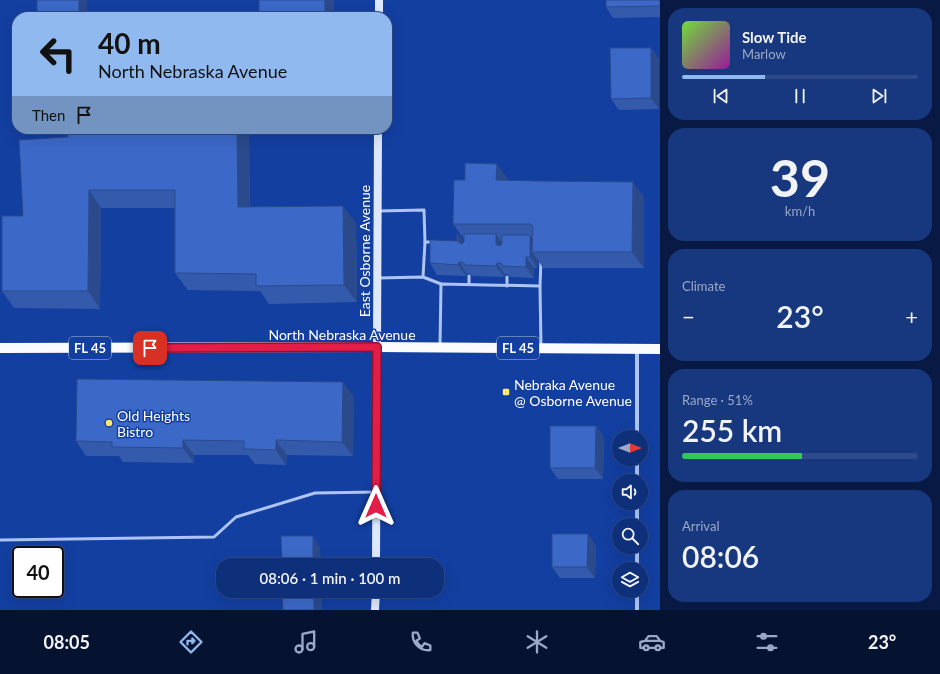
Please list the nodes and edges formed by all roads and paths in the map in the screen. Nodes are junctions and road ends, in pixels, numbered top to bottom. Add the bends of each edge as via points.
1 (379, 0) edge
2 (379, 12) edge
3 (378, 134) edge
4 (378, 211) junction
5 (425, 242) junction
6 (440, 242) edge
7 (541, 257) edge
8 (469, 276) edge
9 (423, 277) junction
10 (507, 277) edge
11 (378, 278) junction
12 (441, 284) junction
13 (469, 284) junction
14 (507, 286) junction
15 (540, 286) junction
16 (377, 347) junction
17 (0, 348) edge
18 (440, 348) junction
19 (541, 348) junction
20 (637, 349) junction
21 (660, 349) edge
22 (637, 430) edge
23 (376, 492) junction
24 (0, 540) edge
25 (376, 558) edge
26 (376, 598) edge
27 (637, 598) edge
28 (376, 610) edge
29 (637, 610) edge

1 - 2 street
3 - 4 street, East Osborne Avenue
4 - 5 lane via 424,210
4 - 11 street, East Osborne Avenue
5 - 6 lane
5 - 9 lane
7 - 15 lane
8 - 13 lane
9 - 11 lane
9 - 12 lane
10 - 14 lane
11 - 16 street, East Osborne Avenue
12 - 13 lane
12 - 18 lane
13 - 14 lane
14 - 15 lane
15 - 19 lane
16 - 17 main road, North Nebraska Avenue / FL 45
16 - 18 main road, North Nebraska Avenue / FL 45
16 - 23 street, East Osborne Avenue
18 - 19 main road, North Nebraska Avenue / FL 45
19 - 20 main road, North Nebraska Avenue / FL 45
20 - 21 main road, North Nebraska Avenue / FL 45
20 - 22 street
23 - 24 lane via 315,493 236,517 214,537
23 - 25 street, East Osborne Avenue
26 - 28 street
27 - 29 street

